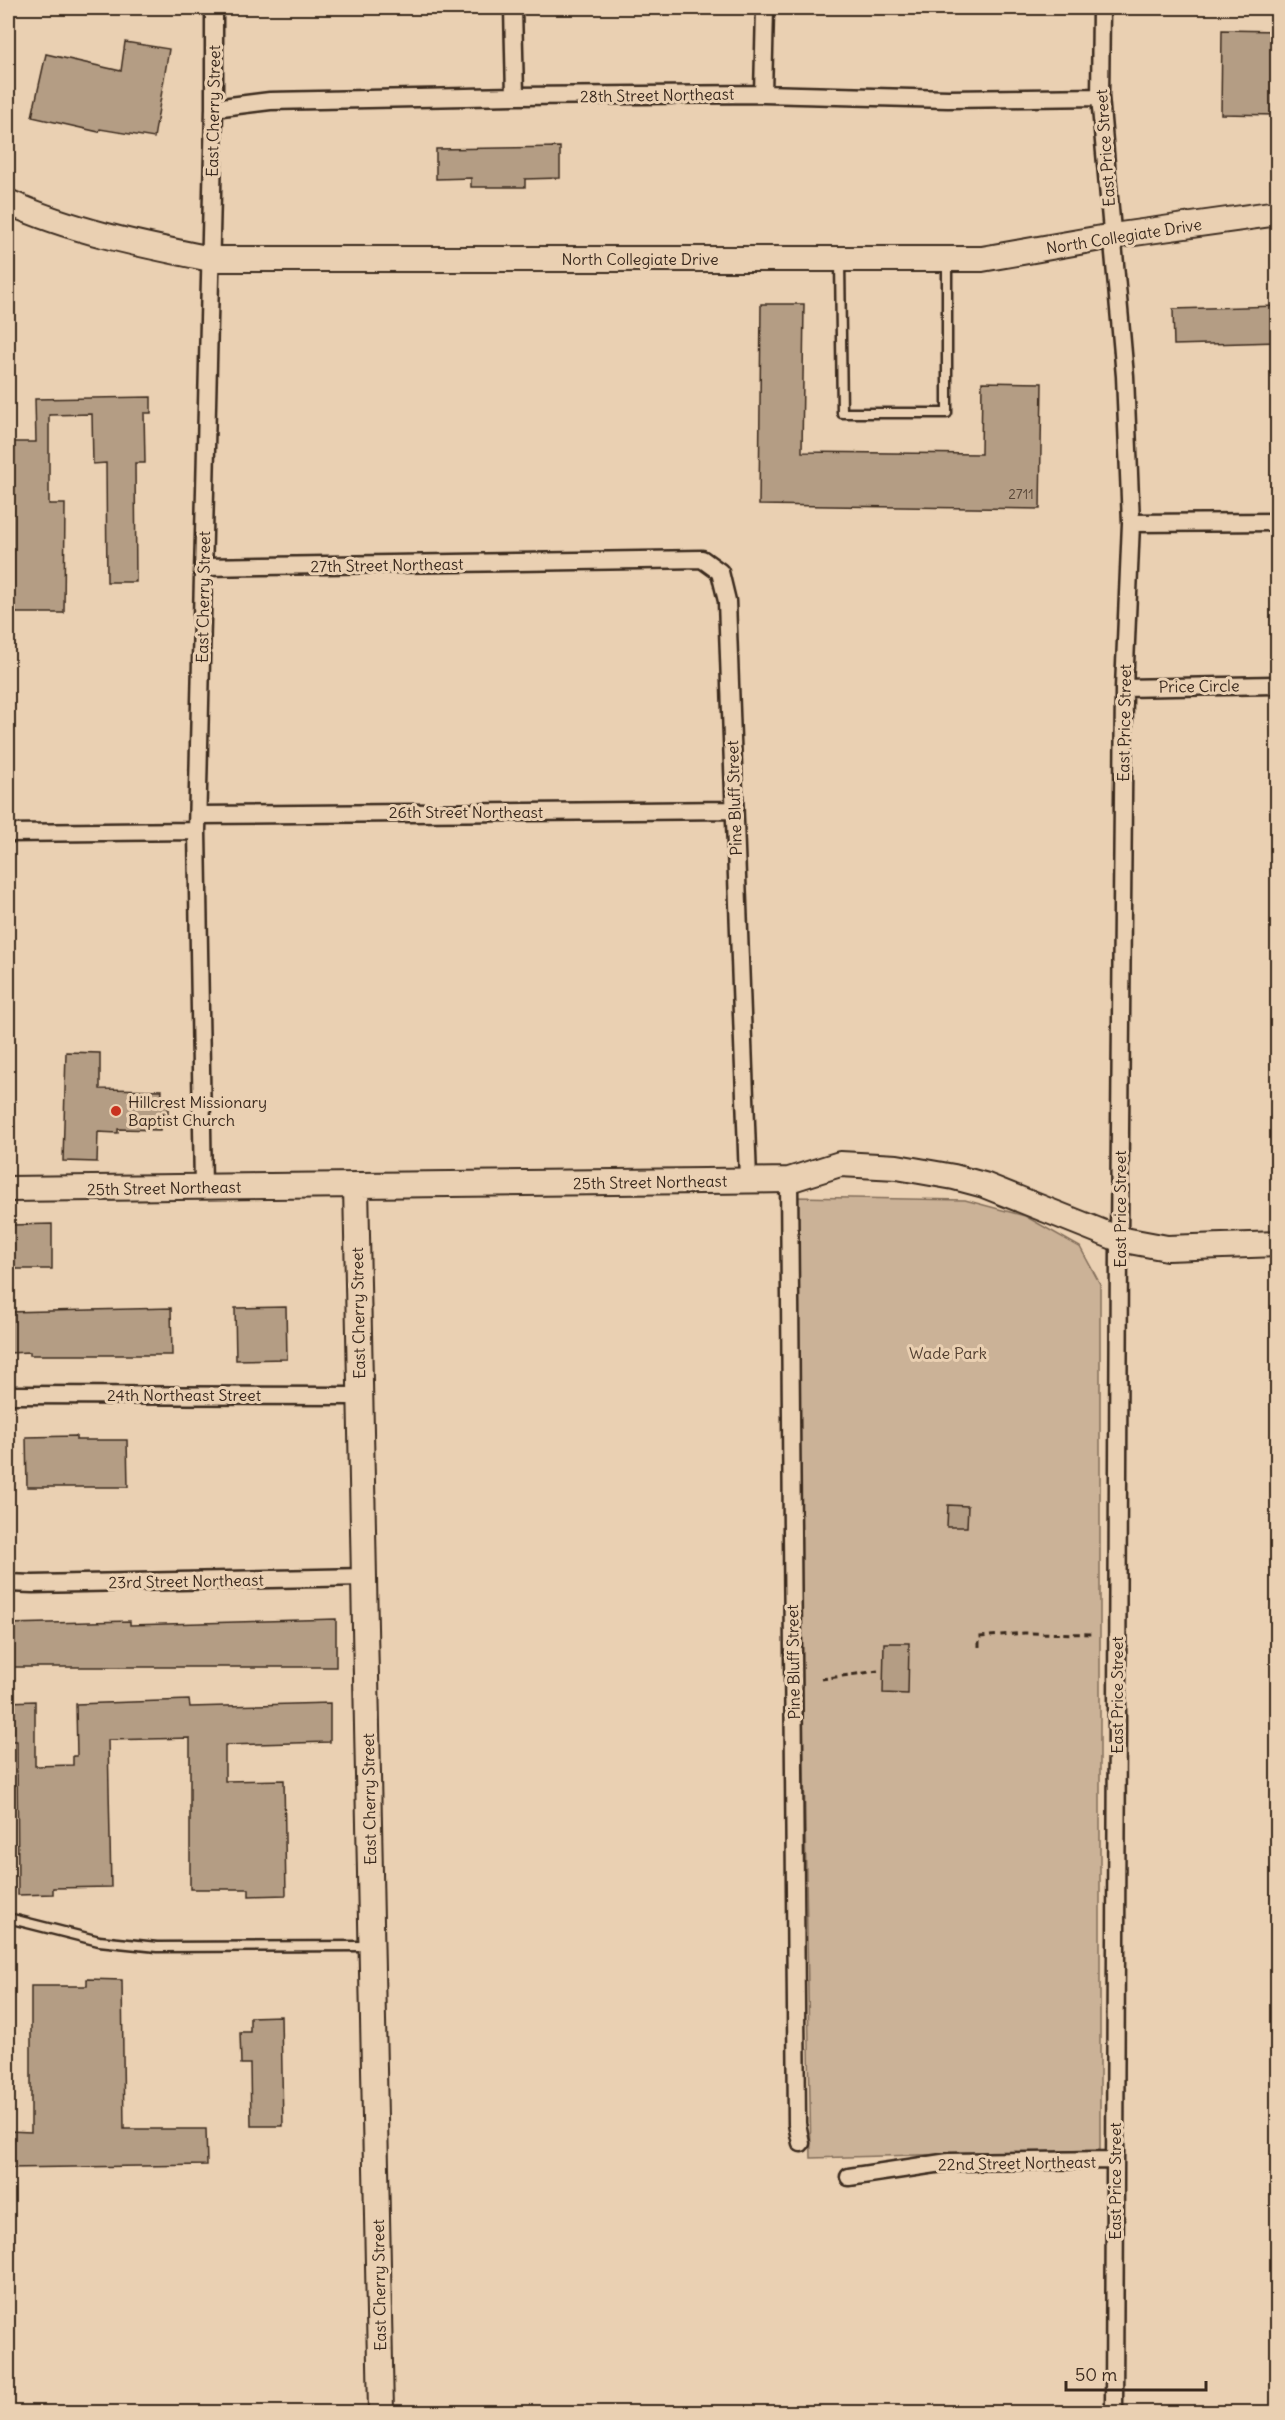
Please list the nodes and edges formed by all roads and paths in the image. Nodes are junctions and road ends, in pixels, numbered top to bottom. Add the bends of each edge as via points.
1 (214, 8) edge
2 (513, 8) edge
3 (765, 8) edge
4 (1101, 8) edge
5 (763, 94) junction
6 (515, 96) junction
7 (1100, 97) junction
8 (214, 108) junction
9 (8, 202) edge
10 (1278, 213) edge
11 (1113, 236) junction
12 (211, 259) junction
13 (840, 259) junction
14 (947, 259) junction
15 (1278, 522) edge
16 (1131, 523) junction
17 (570, 563) joint
18 (204, 567) junction
19 (1274, 685) dead end
20 (1124, 688) junction
21 (734, 810) junction
22 (198, 823) junction
23 (8, 833) edge
24 (748, 1179) junction
25 (789, 1180) junction
26 (356, 1186) junction
27 (203, 1187) junction
28 (8, 1190) edge
29 (1119, 1239) junction
30 (1278, 1244) edge
31 (8, 1395) edge
32 (360, 1396) junction
33 (364, 1577) junction
34 (8, 1583) edge
35 (1093, 1634) dead end
36 (979, 1647) dead end
37 (878, 1671) dead end
38 (821, 1679) dead end
39 (8, 1918) edge
40 (372, 1946) junction
41 (801, 2143) dead end
42 (1115, 2160) junction
43 (849, 2177) dead end
44 (381, 2412) edge
45 (1114, 2412) edge

1 - 8 street, East Cherry Street
2 - 6 street
3 - 5 street
4 - 7 street, East Price Street
5 - 6 street, 28th Street Northeast
5 - 7 street, 28th Street Northeast via 948,99
6 - 8 street, 28th Street Northeast via 270,101
7 - 11 street, East Price Street
8 - 12 street, East Cherry Street
9 - 12 street, North Collegiate Drive via 118,240
10 - 11 street, North Collegiate Drive
11 - 14 street, North Collegiate Drive via 982,259
11 - 16 street, East Price Street via 1125,376
12 - 13 street, North Collegiate Drive
12 - 18 street, East Cherry Street
13 - 14 street, North Collegiate Drive
13 - 14 lane via 842,413 947,413
15 - 16 street
16 - 20 street, East Price Street
17 - 18 street, 27th Street Northeast
17 - 21 street, Pine Bluff Street via 702,559 720,572 728,601
18 - 22 street, East Cherry Street
19 - 20 street, Price Circle
20 - 29 street, East Price Street
21 - 22 street, 26th Street Northeast
21 - 24 street, Pine Bluff Street
22 - 23 street, 26th Street Northeast
22 - 27 street, East Cherry Street
24 - 25 street, 25th Street Northeast
24 - 26 street, 25th Street Northeast
25 - 29 street, 25th Street Northeast via 840,1164 897,1167 954,1177 984,1185
25 - 41 street, Pine Bluff Street
26 - 27 street, 25th Street Northeast
26 - 32 street, East Cherry Street
27 - 28 street, 25th Street Northeast
29 - 30 street, 25th Street Northeast via 1167,1248
29 - 42 street, East Price Street
31 - 32 street, 24th Northeast Street
32 - 33 street, East Cherry Street
33 - 34 street, 23rd Street Northeast
33 - 40 street, East Cherry Street
35 - 36 path via 979,1637
37 - 38 path
39 - 40 lane via 99,1941 157,1947
40 - 44 street, East Cherry Street
42 - 43 street, 22nd Street Northeast via 949,2162
42 - 45 street, East Price Street

